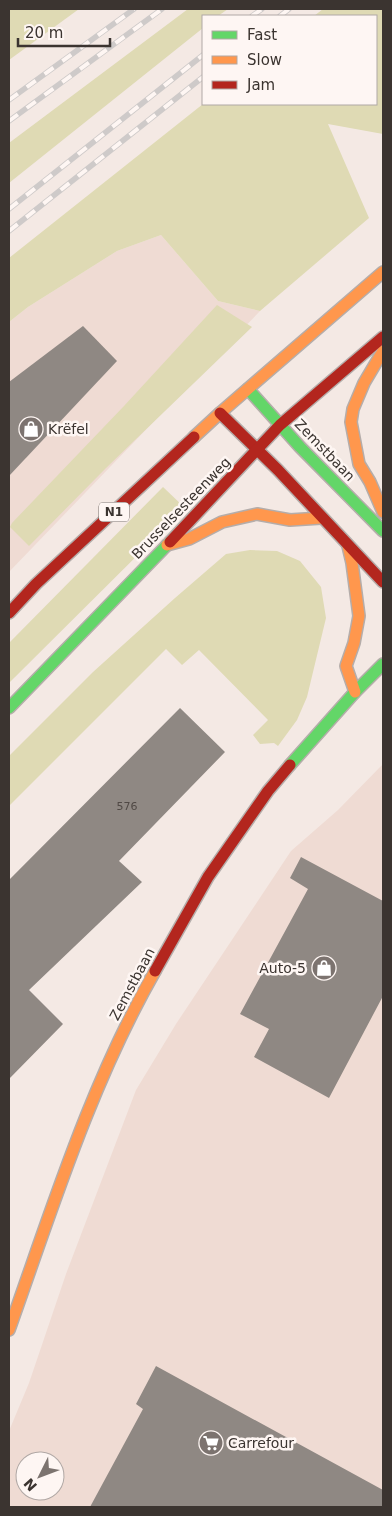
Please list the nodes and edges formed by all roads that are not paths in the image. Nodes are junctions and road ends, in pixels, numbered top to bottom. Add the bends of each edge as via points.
1 (383, 272) edge
2 (383, 337) edge
3 (383, 351) edge
4 (248, 389) junction
5 (220, 413) junction
6 (280, 425) junction
7 (257, 450) junction
8 (383, 512) edge
9 (321, 518) junction
10 (383, 531) edge
11 (167, 545) junction
12 (348, 546) junction
13 (383, 582) edge
14 (9, 613) edge
15 (383, 664) edge
16 (355, 692) junction
17 (9, 708) edge
18 (9, 1330) edge

1 - 4 street, N1
2 - 6 street, Brusselsesteenweg
3 - 8 street, Zemstbaan via 364,383 351,422 359,464
4 - 5 street, N1
4 - 6 street, Zemstbaan
5 - 7 street
5 - 14 street, N1
6 - 7 street, Brusselsesteenweg
6 - 10 street, Zemstbaan
7 - 9 street
7 - 11 street, Brusselsesteenweg
9 - 11 street via 290,520 257,514 222,522 189,540
9 - 12 street
11 - 17 street, Brusselsesteenweg
12 - 13 street
12 - 16 street via 359,616 346,666
15 - 16 street, Zemstbaan
16 - 18 street, Zemstbaan via 268,791 208,877 141,994 80,1130

